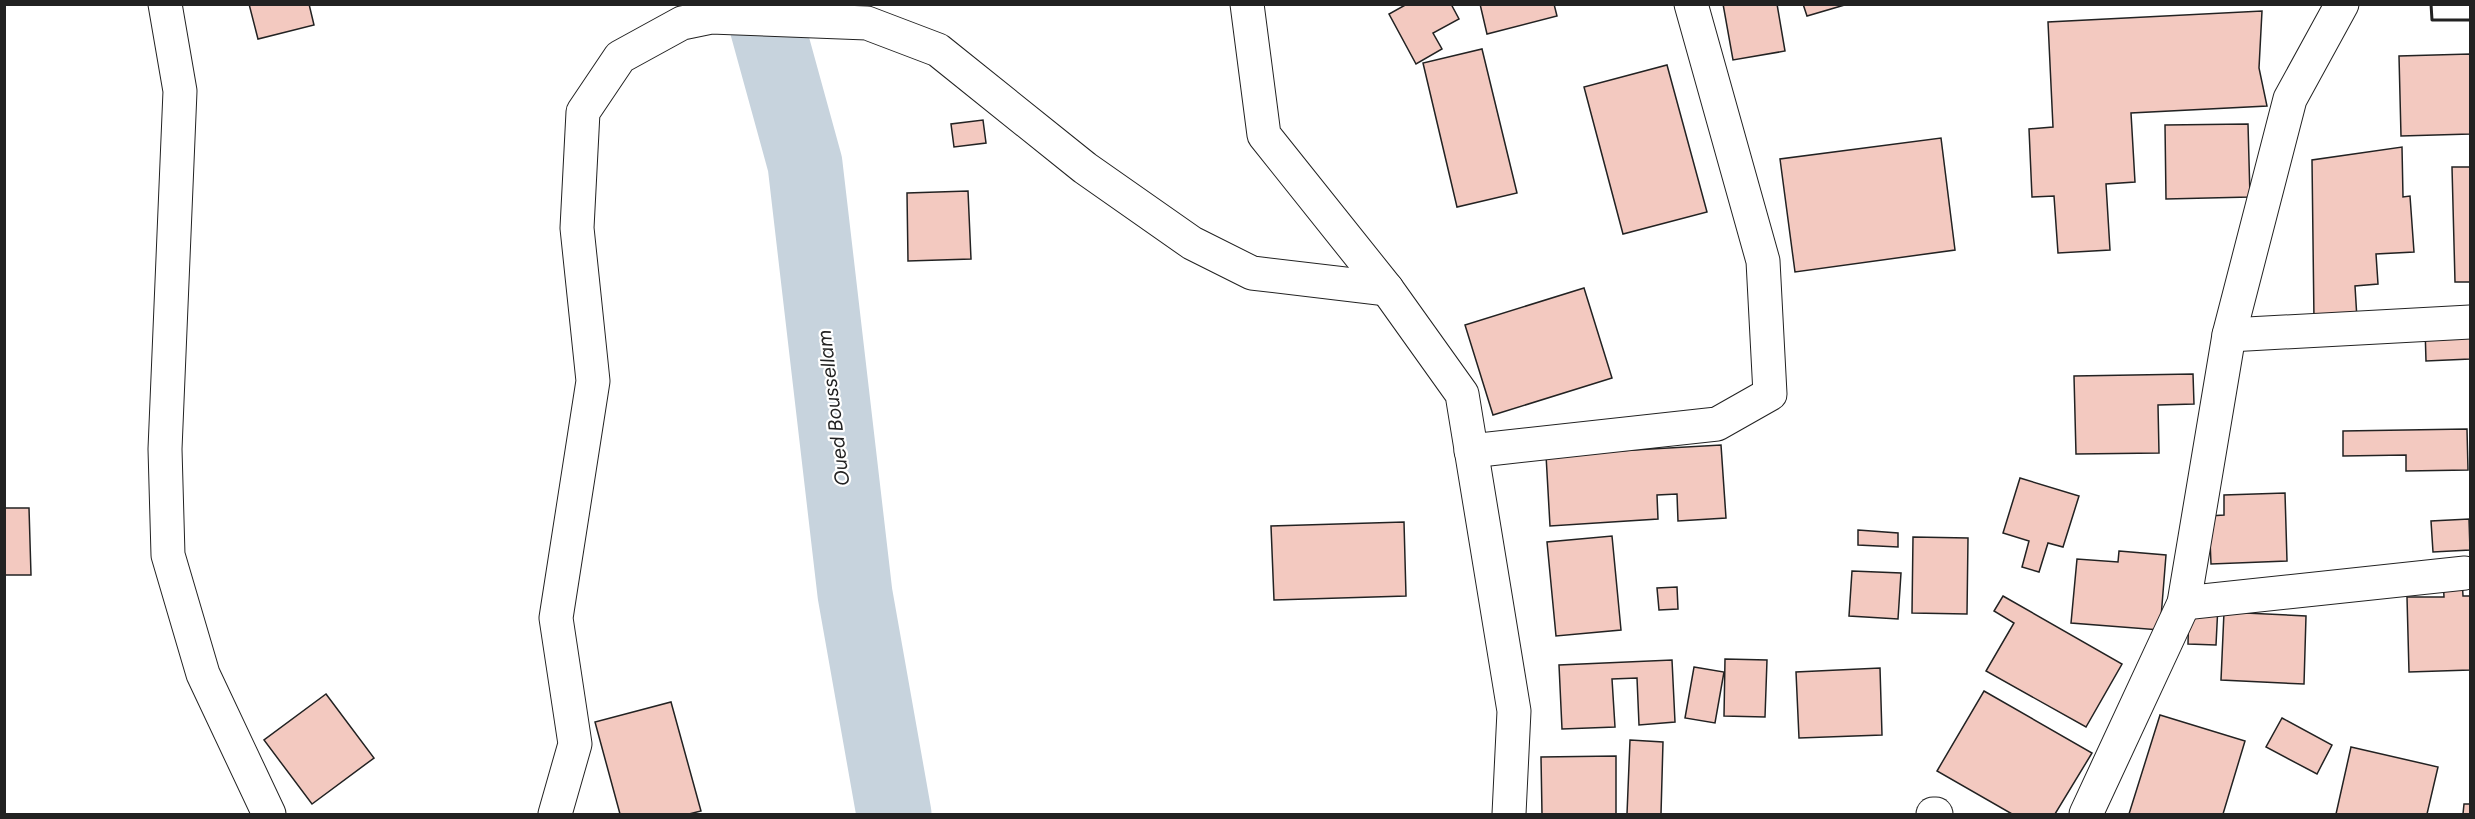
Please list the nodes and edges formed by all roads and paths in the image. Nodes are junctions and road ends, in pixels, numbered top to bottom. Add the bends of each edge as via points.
1 (165, 4) edge
2 (1247, 4) edge
3 (1691, 4) edge
4 (2342, 4) edge
5 (1387, 289) junction
6 (2470, 322) edge
7 (2229, 335) junction
8 (1471, 451) junction
9 (2465, 573) dead end
10 (2184, 603) junction
11 (269, 814) edge
12 (555, 814) edge
13 (1509, 814) edge
14 (2086, 814) edge

1 - 11 street via 180,91 165,449 168,555 203,674
2 - 5 street via 1264,135
3 - 8 street via 1763,261 1770,393 1717,424
4 - 7 street via 2290,99
5 - 8 street via 1462,393
5 - 12 street via 1252,273 1192,243 1085,168 938,50 867,23 711,17 682,23 620,57 583,112 577,228 593,381 556,618 575,744
6 - 7 street
7 - 10 street
8 - 13 street via 1514,711
9 - 10 street
10 - 14 street

